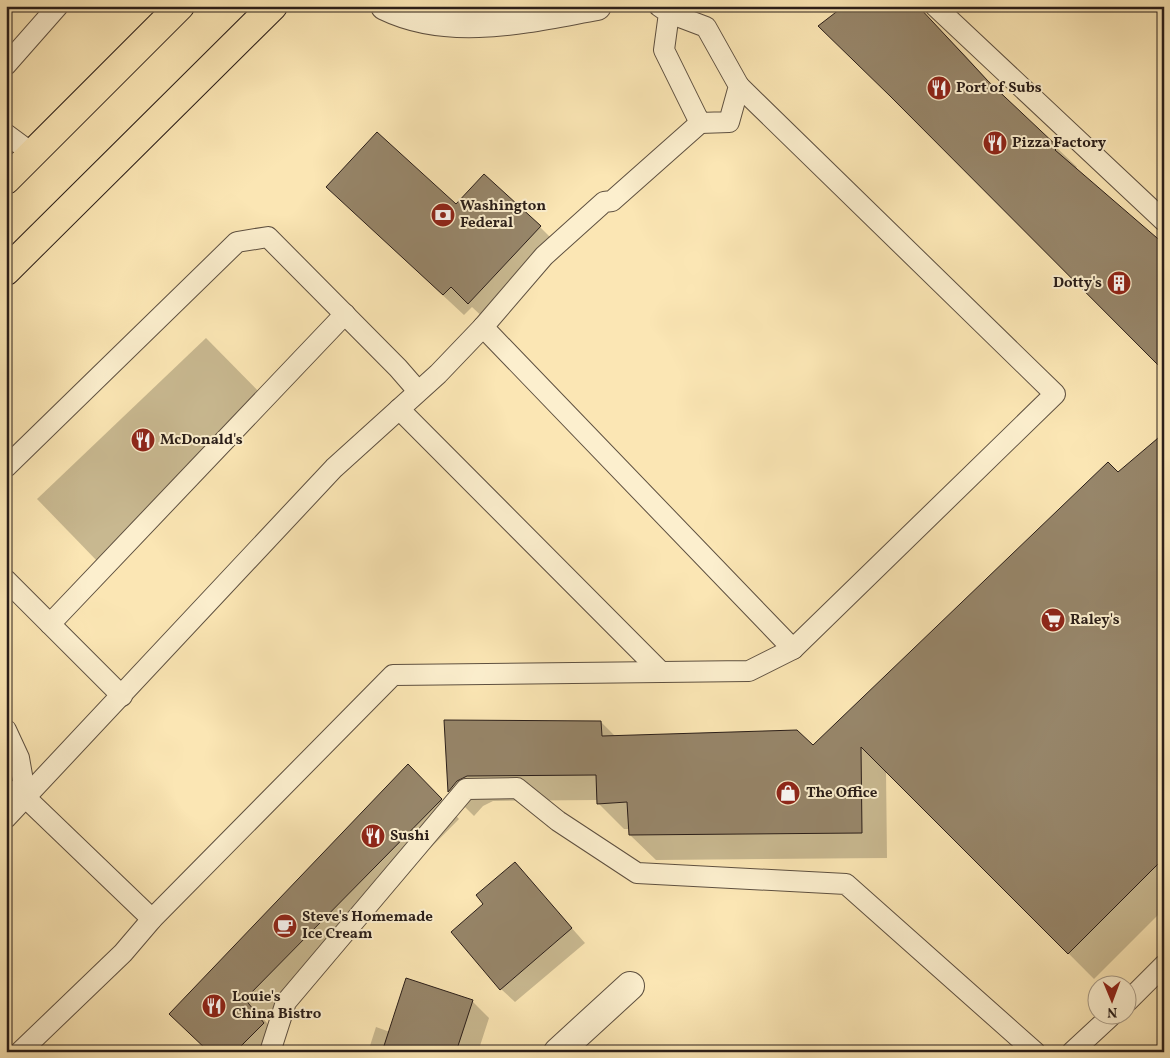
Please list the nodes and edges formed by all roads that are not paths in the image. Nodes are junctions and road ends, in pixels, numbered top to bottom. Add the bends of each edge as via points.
1 (58, 6) edge
2 (180, 6) edge
3 (273, 6) edge
4 (385, 6) edge
5 (597, 6) edge
6 (935, 6) edge
7 (664, 10) edge
8 (6, 65) edge
9 (739, 86) junction
10 (700, 123) junction
11 (6, 134) edge
12 (33, 154) junction
13 (6, 180) edge
14 (1164, 221) edge
15 (6, 271) edge
16 (344, 314) junction
17 (482, 328) junction
18 (418, 391) junction
19 (399, 410) junction
20 (6, 467) edge
21 (6, 580) edge
22 (50, 624) junction
23 (793, 650) junction
24 (661, 672) junction
25 (122, 696) junction
26 (6, 730) edge
27 (6, 789) edge
28 (26, 798) junction
29 (6, 818) edge
30 (152, 919) junction
31 (1164, 964) edge
32 (630, 986) dead end
33 (1138, 991) edge
34 (1100, 1026) edge
35 (20, 1052) edge
36 (270, 1052) edge
37 (558, 1052) edge
38 (1035, 1052) edge
39 (1072, 1052) edge

1 - 8 lane
2 - 12 highway
3 - 15 highway
4 - 5 street via 430,21 470,24
6 - 14 lane
7 - 9 lane via 706,27
7 - 10 lane via 664,50
9 - 10 lane via 729,122
9 - 23 lane via 1055,394
10 - 17 lane via 544,256
11 - 12 lane
12 - 13 highway
16 - 18 lane
16 - 20 lane via 268,237 237,242
16 - 22 lane
17 - 18 lane
17 - 23 lane
18 - 19 lane
19 - 24 lane
19 - 25 lane via 334,468
21 - 22 lane
22 - 25 lane
23 - 24 lane via 749,671
24 - 30 lane via 393,675
25 - 28 lane
26 - 28 lane via 20,758
27 - 28 lane
28 - 29 lane
28 - 30 lane
30 - 35 lane via 123,953
31 - 33 lane
32 - 37 street
34 - 39 lane
36 - 38 lane via 286,1002 466,789 517,788 558,821 637,873 846,884

